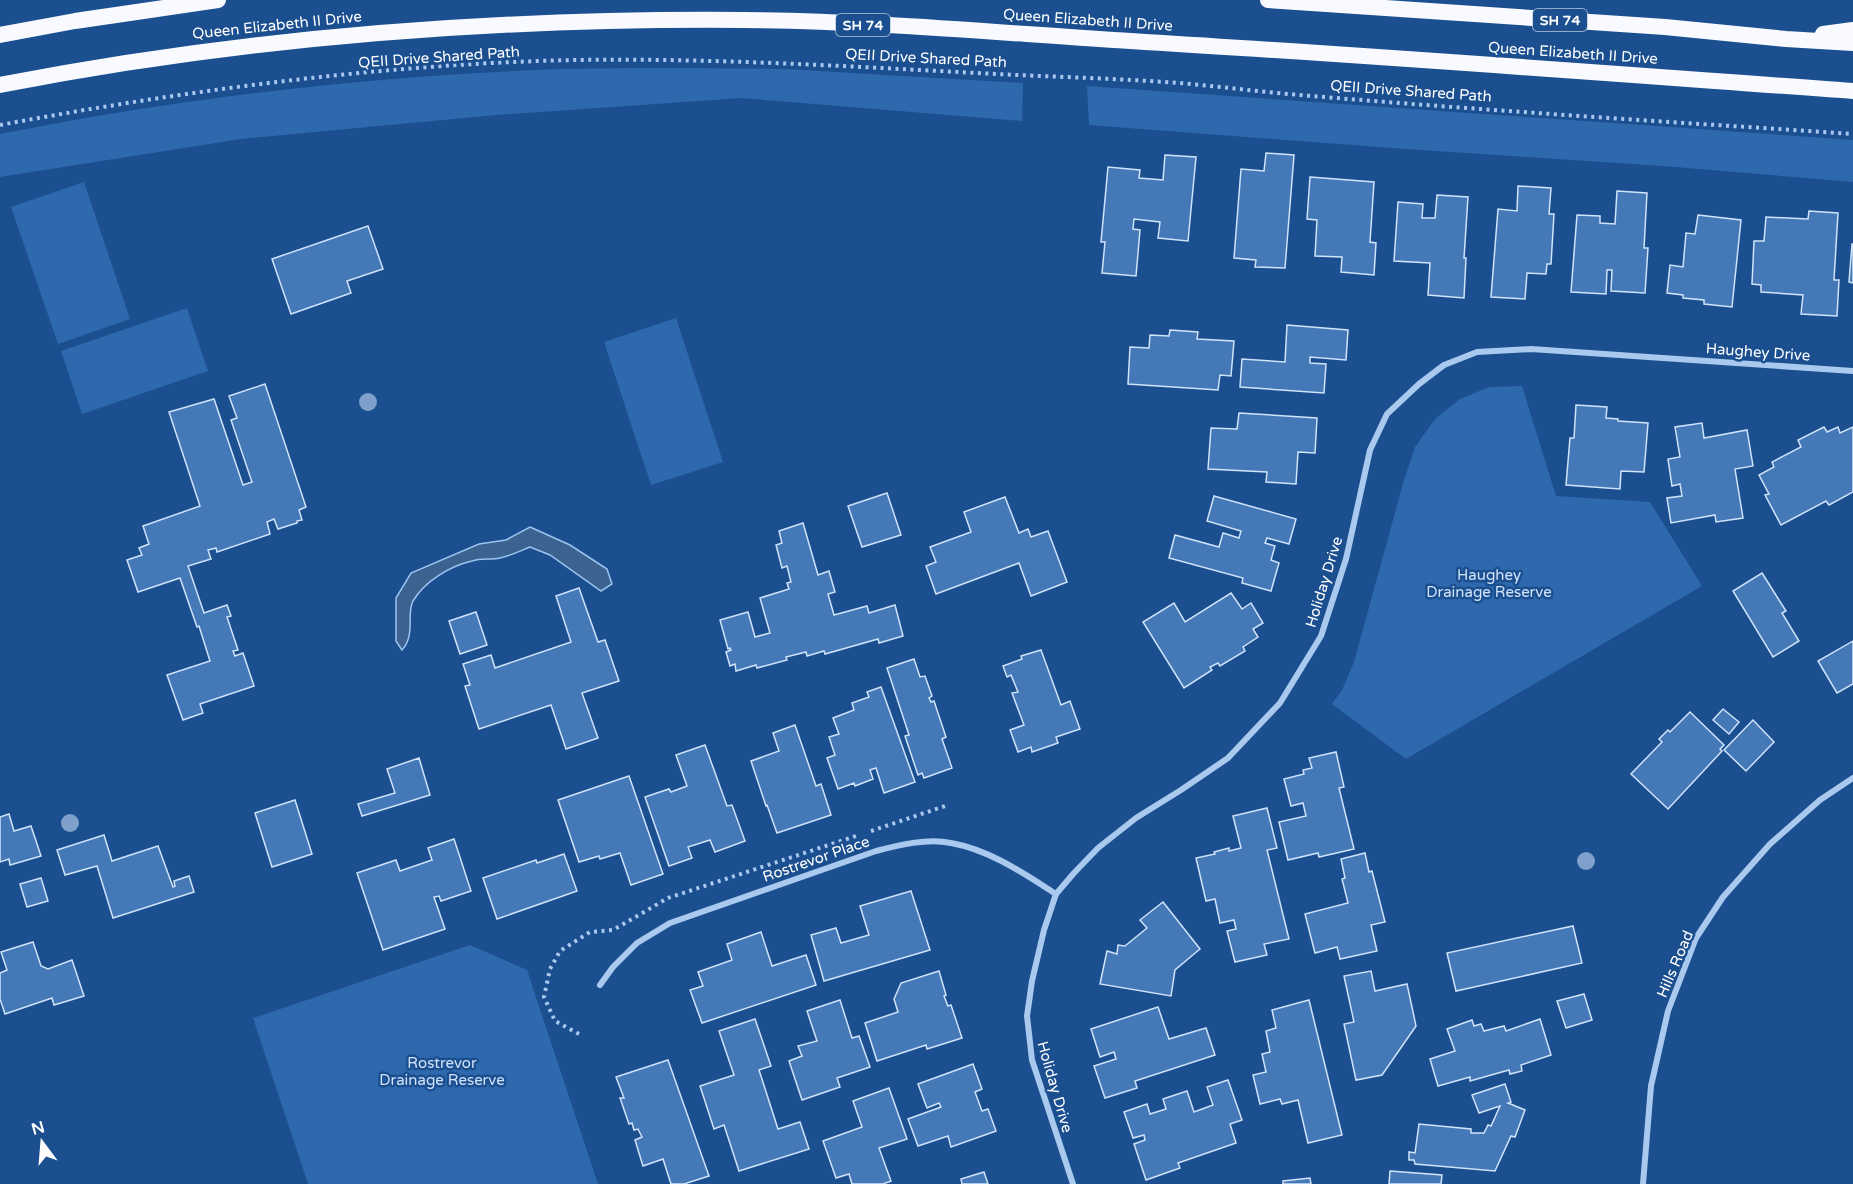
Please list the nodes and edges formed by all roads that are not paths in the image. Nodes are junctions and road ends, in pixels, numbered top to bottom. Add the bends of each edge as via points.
1 (218, 0) edge
2 (1268, 0) edge
3 (1853, 30) edge
4 (0, 35) edge
5 (1786, 39) junction
6 (1853, 43) edge
7 (0, 85) edge
8 (1853, 91) edge
9 (1662, 357) joint
10 (1853, 371) edge
11 (1853, 778) edge
12 (1056, 894) junction
13 (600, 986) dead end
14 (1073, 1184) edge
15 (1643, 1184) edge

1 - 4 highway, Queen Elizabeth II Drive
2 - 5 highway, SH 74
3 - 5 highway, SH 74
5 - 6 highway, SH 74
7 - 8 highway, Queen Elizabeth II Drive / SH 74 via 112,64 326,36 559,22 745,20 1268,49
9 - 10 street, Haughey Drive
9 - 12 street, Holiday Drive via 1531,349 1477,352 1444,365 1419,384 1387,414 1370,450 1346,559 1322,636 1280,703 1228,758 1098,848
11 - 15 street, Hills Road via 1820,800 1770,844 1723,897 1696,939 1668,1011 1651,1086
12 - 13 street, Rostrevor Place via 1004,861 980,851 950,842 908,843 670,923 637,943
12 - 14 street, Holiday Drive via 1044,930 1027,1016 1039,1086

